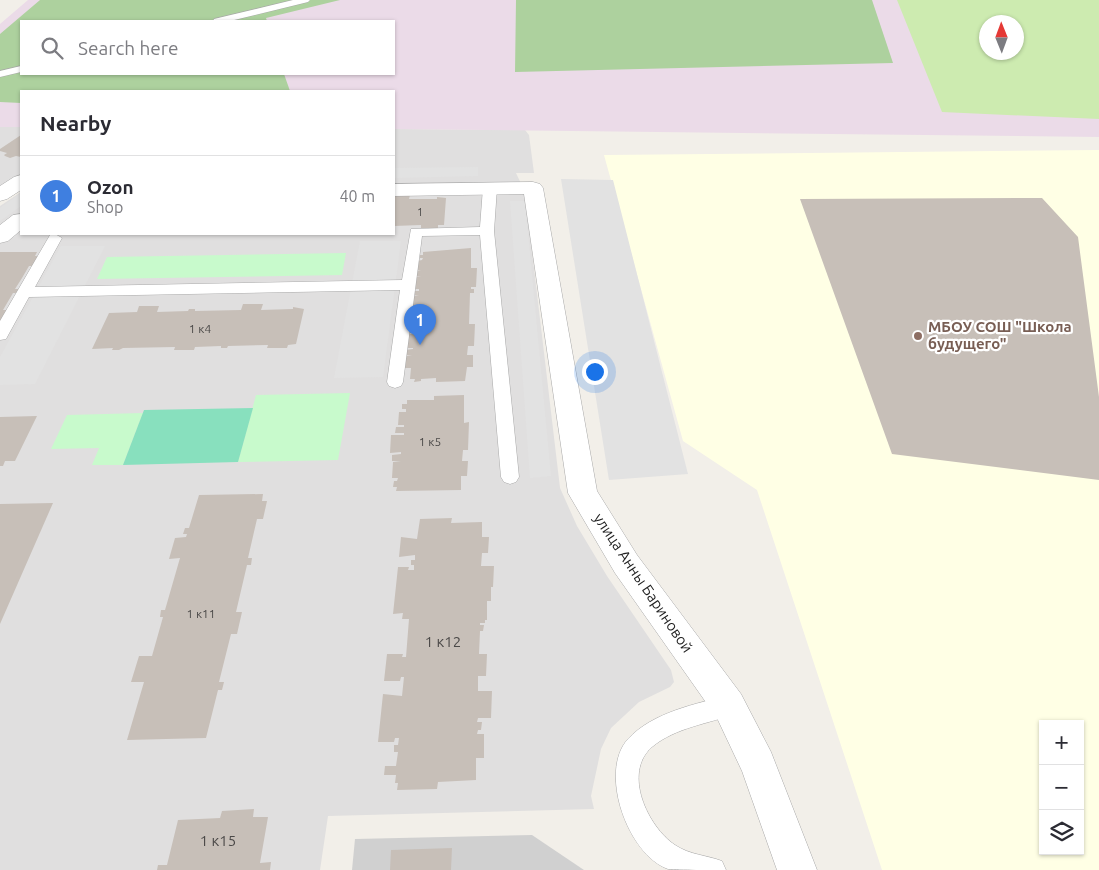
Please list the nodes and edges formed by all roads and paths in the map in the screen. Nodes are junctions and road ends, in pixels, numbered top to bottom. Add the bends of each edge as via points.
1 (305, 0) edge
2 (222, 20) edge
3 (20, 69) edge
4 (0, 74) edge
5 (20, 182) edge
6 (490, 188) junction
7 (395, 190) edge
8 (0, 195) edge
9 (20, 221) edge
10 (487, 231) junction
11 (0, 236) edge
12 (55, 238) dead end
13 (409, 285) junction
14 (25, 292) junction
15 (0, 335) edge
16 (395, 382) dead end
17 (510, 477) dead end
18 (729, 706) junction
19 (713, 870) edge
20 (793, 870) edge
21 (797, 870) edge

1 - 2 lane
3 - 4 lane
5 - 8 street
6 - 7 street
6 - 10 lane
6 - 18 street, улица Анны Бариновой via 533,188 582,493 626,564
9 - 11 street
10 - 13 lane via 416,232
10 - 17 lane
12 - 14 lane
13 - 14 lane
13 - 16 lane
14 - 15 lane
18 - 19 lane via 655,731 635,748 628,772 636,821 650,841 676,860
18 - 21 street, улица Анны Бариновой via 758,765
20 - 21 lane

